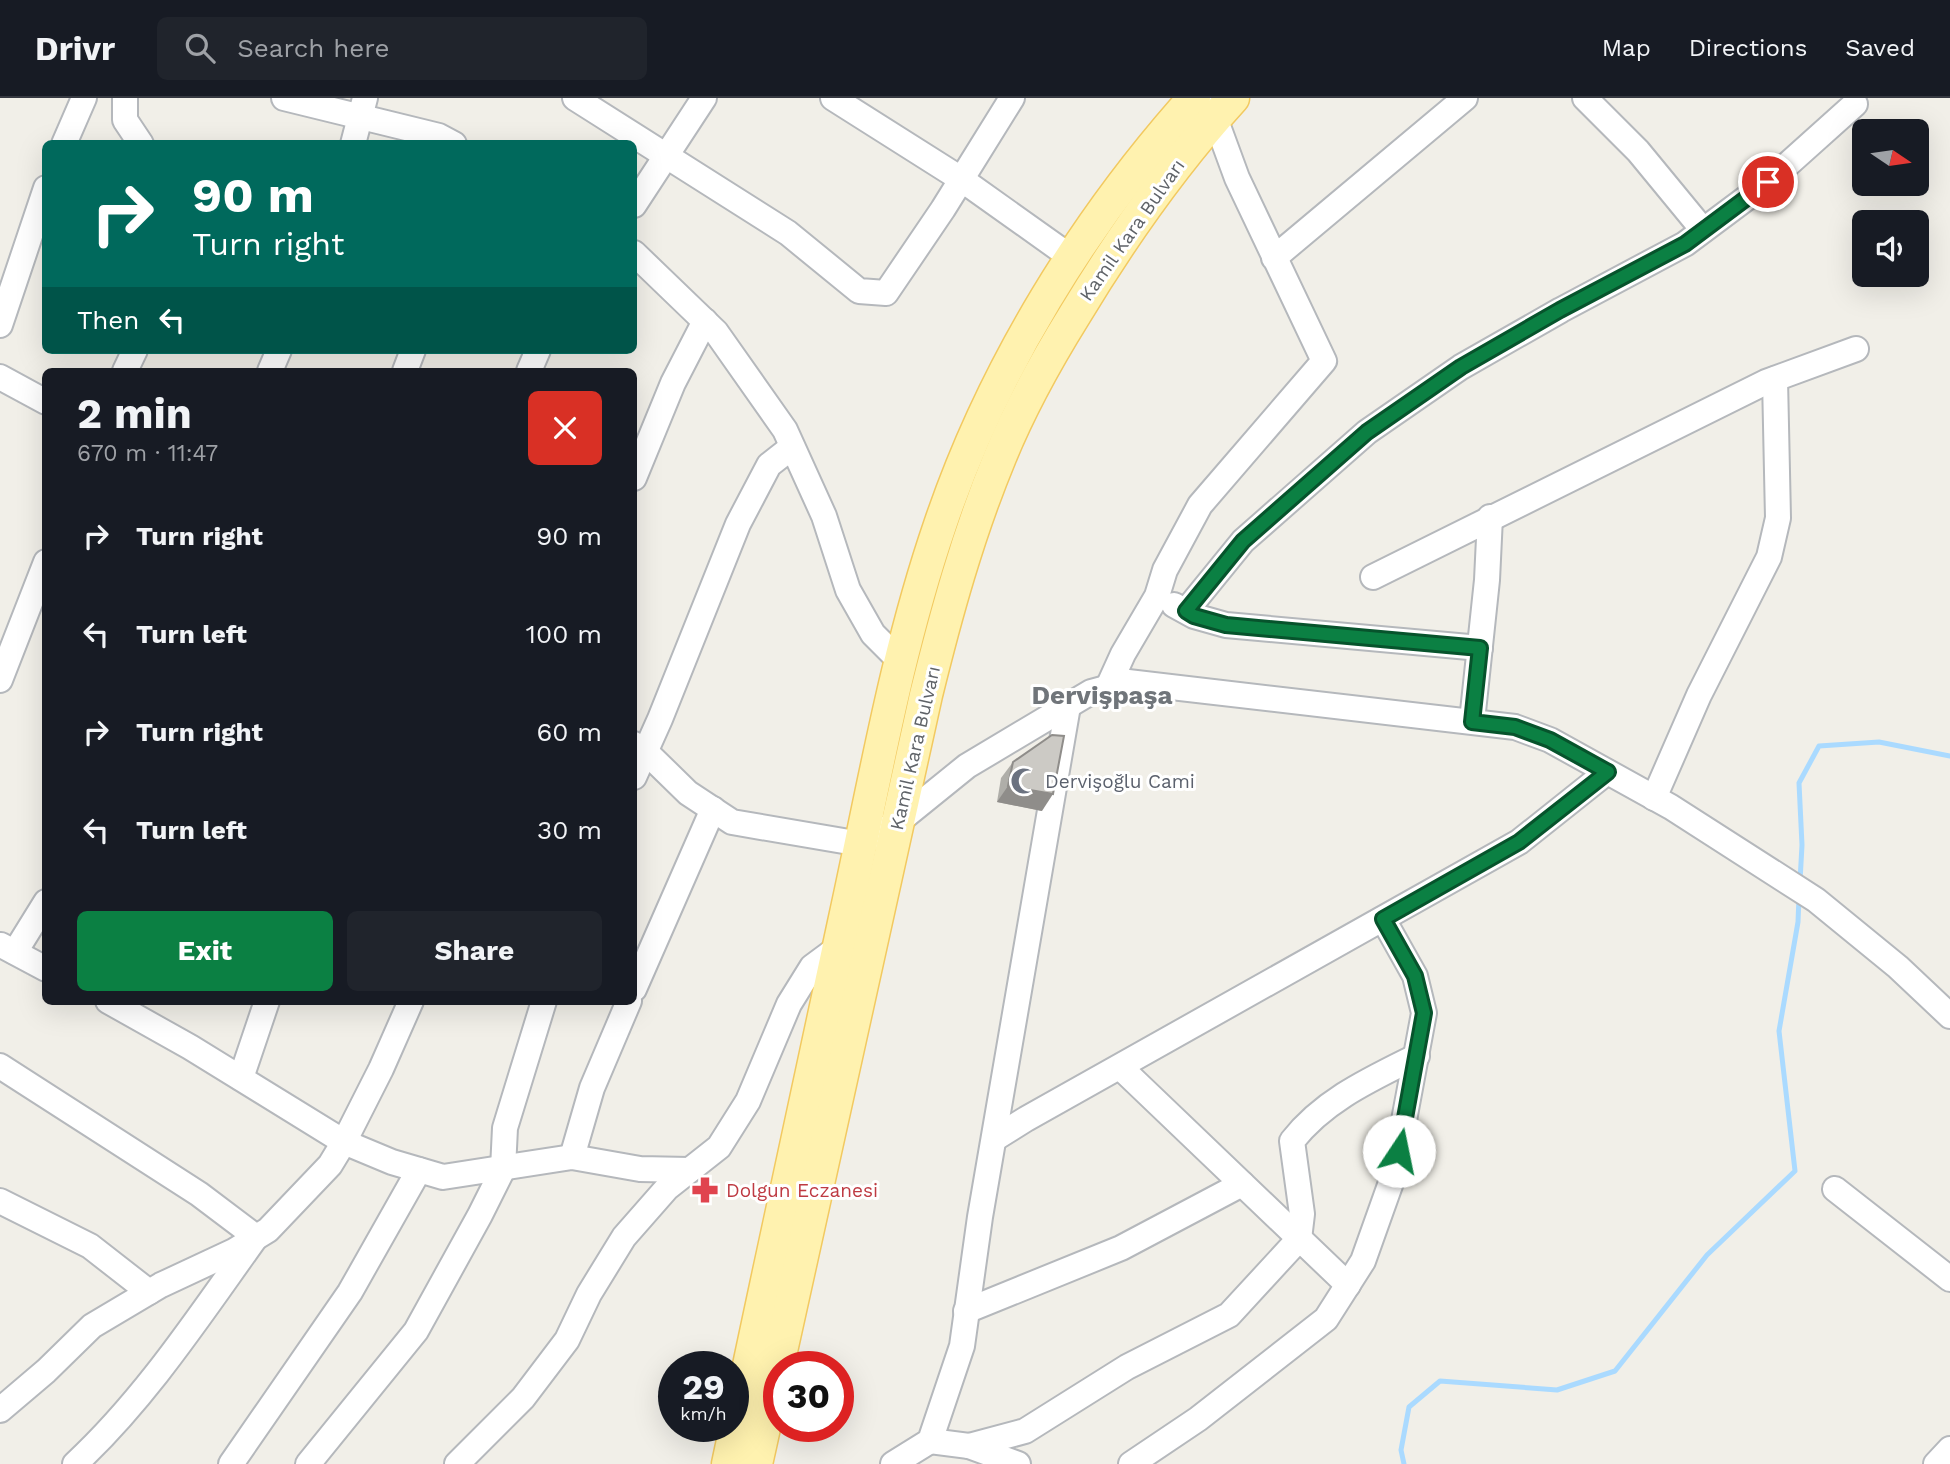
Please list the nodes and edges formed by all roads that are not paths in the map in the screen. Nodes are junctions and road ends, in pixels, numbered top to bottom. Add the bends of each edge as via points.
1 (84, 98) edge
2 (125, 98) edge
3 (284, 98) edge
4 (575, 98) edge
5 (704, 98) edge
6 (833, 98) edge
7 (1012, 98) edge
8 (1465, 98) edge
9 (1585, 98) edge
10 (1214, 103) edge
11 (1855, 104) dead end
12 (363, 107) edge
13 (66, 140) edge
14 (138, 140) edge
15 (354, 140) edge
16 (446, 140) edge
17 (666, 157) junction
18 (961, 179) junction
19 (42, 200) edge
20 (637, 200) edge
21 (1703, 230) junction
22 (637, 256) edge
23 (1072, 257) junction
24 (1274, 258) junction
25 (705, 321) junction
26 (0, 325) edge
27 (1856, 349) dead end
28 (0, 377) edge
29 (1775, 379) junction
30 (42, 400) edge
31 (792, 447) junction
32 (637, 471) edge
33 (1490, 517) junction
34 (42, 572) edge
35 (1373, 577) dead end
36 (1157, 596) junction
37 (1186, 611) junction
38 (1480, 648) junction
39 (902, 663) junction
40 (0, 680) edge
41 (1108, 687) junction
42 (1068, 706) junction
43 (1472, 722) junction
44 (639, 748) edge
45 (1608, 772) junction
46 (1654, 798) junction
47 (713, 809) junction
48 (899, 821) junction
49 (861, 844) junction
50 (42, 907) edge
51 (1383, 919) junction
52 (839, 947) junction
53 (7, 949) edge
54 (42, 967) edge
55 (637, 982) edge
56 (123, 1005) edge
57 (266, 1005) edge
58 (409, 1005) edge
59 (543, 1005) edge
60 (627, 1005) edge
61 (1950, 1016) edge
62 (1417, 1056) junction
63 (0, 1066) edge
64 (1120, 1067) junction
65 (242, 1078) junction
66 (994, 1139) junction
67 (344, 1142) junction
68 (572, 1157) junction
69 (503, 1169) junction
70 (419, 1170) junction
71 (689, 1170) junction
72 (1242, 1184) junction
73 (1835, 1189) dead end
74 (0, 1201) edge
75 (256, 1237) junction
76 (1299, 1239) junction
77 (1950, 1279) edge
78 (1348, 1285) junction
79 (149, 1293) junction
80 (967, 1311) junction
81 (0, 1410) edge
82 (930, 1441) junction
83 (969, 1446) junction
84 (1950, 1448) edge
85 (75, 1464) edge
86 (231, 1464) edge
87 (308, 1464) edge
88 (457, 1464) edge
89 (728, 1464) edge
90 (756, 1464) edge
91 (894, 1464) edge
92 (1018, 1464) edge
93 (1131, 1464) edge
94 (1936, 1464) edge

1 - 13 street
2 - 14 street via 125,120
3 - 12 street
4 - 17 street
5 - 17 street
6 - 18 street
7 - 18 street
8 - 24 street
9 - 21 street via 1638,151
10 - 23 main road, Kamil Kara Bulvarı via 1139,161
10 - 24 street via 1237,178
10 - 48 main road, Kamil Kara Bulvarı via 1089,291 1036,381 1000,455 952,594
11 - 21 street via 1768,182
12 - 15 street
12 - 16 street
17 - 18 street via 788,233 859,291 886,293
17 - 20 street
18 - 23 street
19 - 26 street
21 - 37 street via 1461,367 1367,432 1243,541
22 - 25 street
23 - 39 main road, Kamil Kara Bulvarı via 1016,354 968,453 929,559
24 - 36 street via 1324,361 1200,505 1165,570
25 - 31 street via 785,430
25 - 32 street
27 - 29 street
28 - 30 street
29 - 33 street
29 - 46 street via 1778,518 1769,557 1699,695
31 - 39 street via 824,516 848,590 873,634
31 - 44 street via 769,465 738,524
33 - 35 street
33 - 38 street
34 - 40 street
36 - 37 street
36 - 41 street
37 - 38 street via 1226,625
38 - 43 street
39 - 49 main road, Kamil Kara Bulvarı
41 - 42 street
41 - 43 street via 1128,682
42 - 48 street via 967,766
42 - 66 street
43 - 45 street via 1515,727 1550,740
44 - 47 street via 688,793
45 - 46 street
45 - 51 street via 1519,842
46 - 61 street via 1816,900
47 - 49 street via 733,822
47 - 55 street
48 - 49 street
48 - 90 main road, Kamil Kara Bulvarı
49 - 52 main road, Kamil Kara Bulvarı
50 - 53 street
51 - 62 street via 1415,976 1424,1013
51 - 64 street
52 - 71 street via 812,967 789,1004 748,1101 719,1147
52 - 89 main road, Kamil Kara Bulvarı
53 - 54 street
56 - 65 street
57 - 65 street
58 - 67 street
59 - 69 street via 505,1128
60 - 68 street via 592,1088
62 - 76 street via 1346,1092 1292,1141 1302,1213
62 - 78 street via 1394,1174 1363,1261
63 - 75 street via 199,1194
64 - 66 street
64 - 72 street
65 - 67 street
66 - 80 street
67 - 70 street
67 - 75 street via 321,1174
68 - 69 street
68 - 71 street via 640,1169
69 - 70 street via 443,1177
69 - 87 street via 416,1331
70 - 86 street via 350,1292
71 - 88 street via 624,1237 567,1340 523,1398
72 - 76 street
72 - 80 street via 1121,1248
73 - 77 street
74 - 79 street via 90,1246
75 - 79 street
75 - 85 street via 132,1403
76 - 78 street
76 - 83 street via 1229,1315 1127,1367 1025,1431
78 - 93 street via 1326,1318 1198,1419
79 - 81 street via 92,1326
80 - 82 street via 961,1346
82 - 83 street
82 - 91 street
83 - 92 street
84 - 94 street

